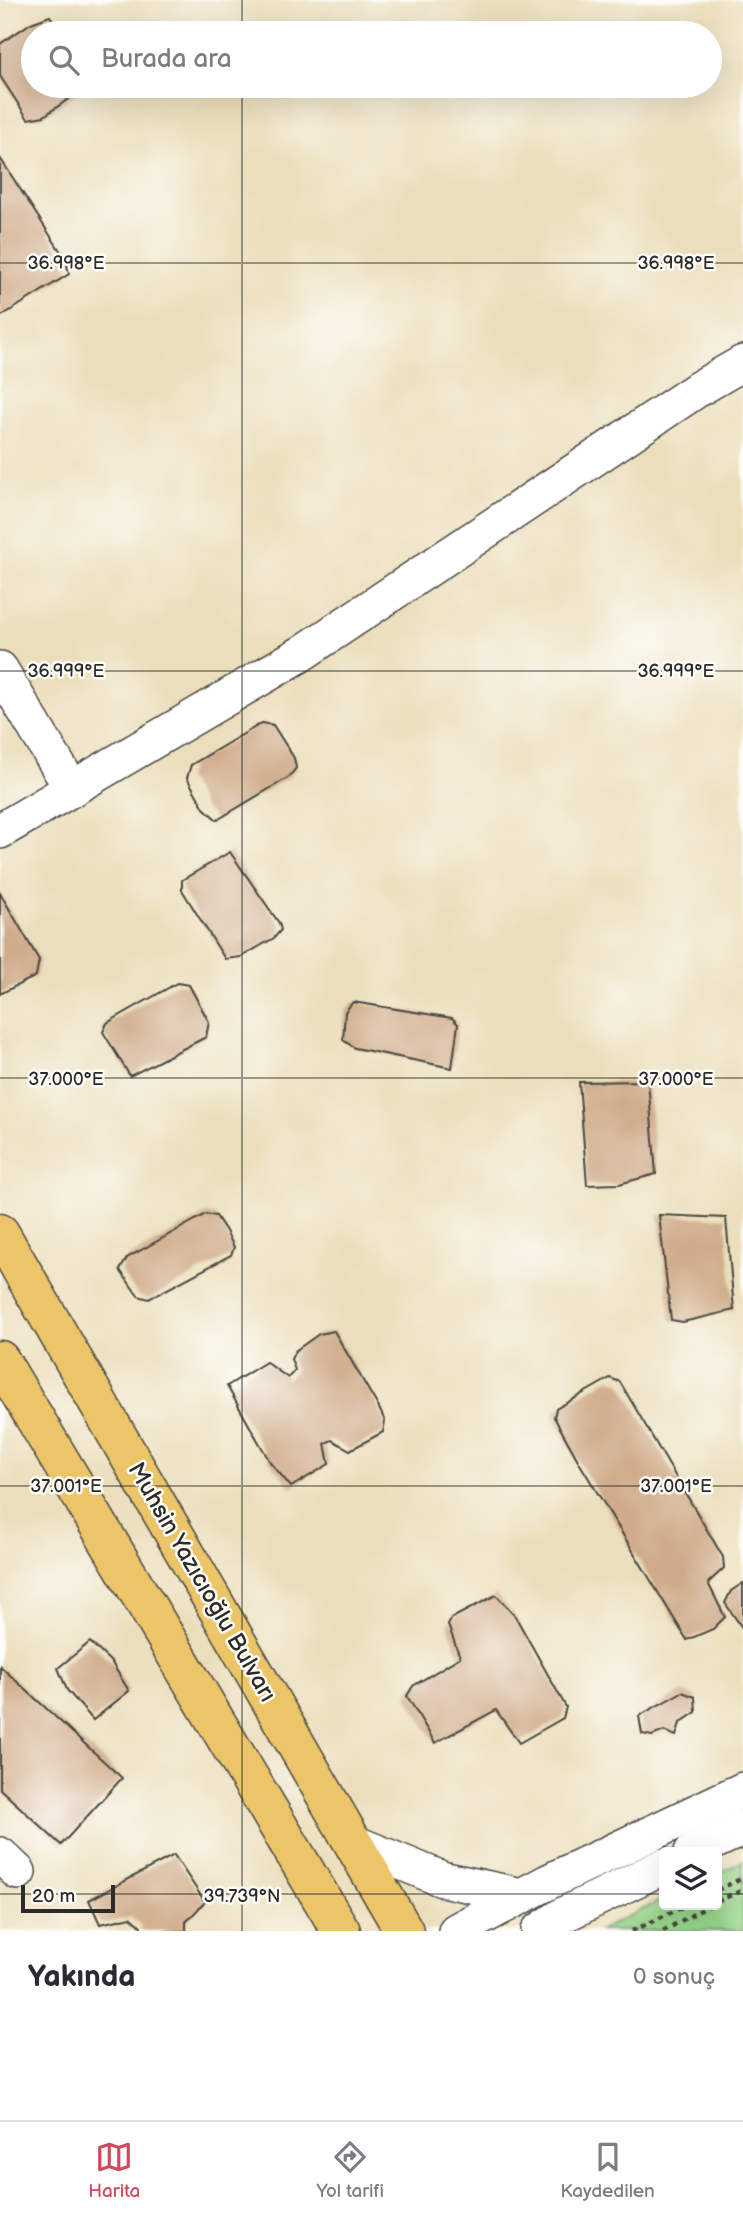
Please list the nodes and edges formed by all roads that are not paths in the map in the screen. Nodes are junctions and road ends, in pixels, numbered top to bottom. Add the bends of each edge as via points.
1 (743, 363) edge
2 (0, 669) edge
3 (72, 789) junction
4 (0, 831) edge
5 (0, 1233) edge
6 (0, 1360) edge
7 (743, 1790) edge
8 (743, 1828) edge
9 (352, 1842) junction
10 (703, 1847) edge
11 (659, 1868) edge
12 (522, 1896) junction
13 (341, 1931) edge
14 (404, 1931) edge
15 (456, 1931) edge
16 (539, 1931) edge

1 - 3 street via 301,654
2 - 3 street
3 - 4 street
5 - 9 main road, Muhsin Yazıcıoğlu Bulvarı
6 - 13 main road
7 - 12 street
8 - 10 street
9 - 12 street via 442,1879
9 - 14 main road, Muhsin Yazıcıoğlu Bulvarı
11 - 16 street
12 - 15 street

